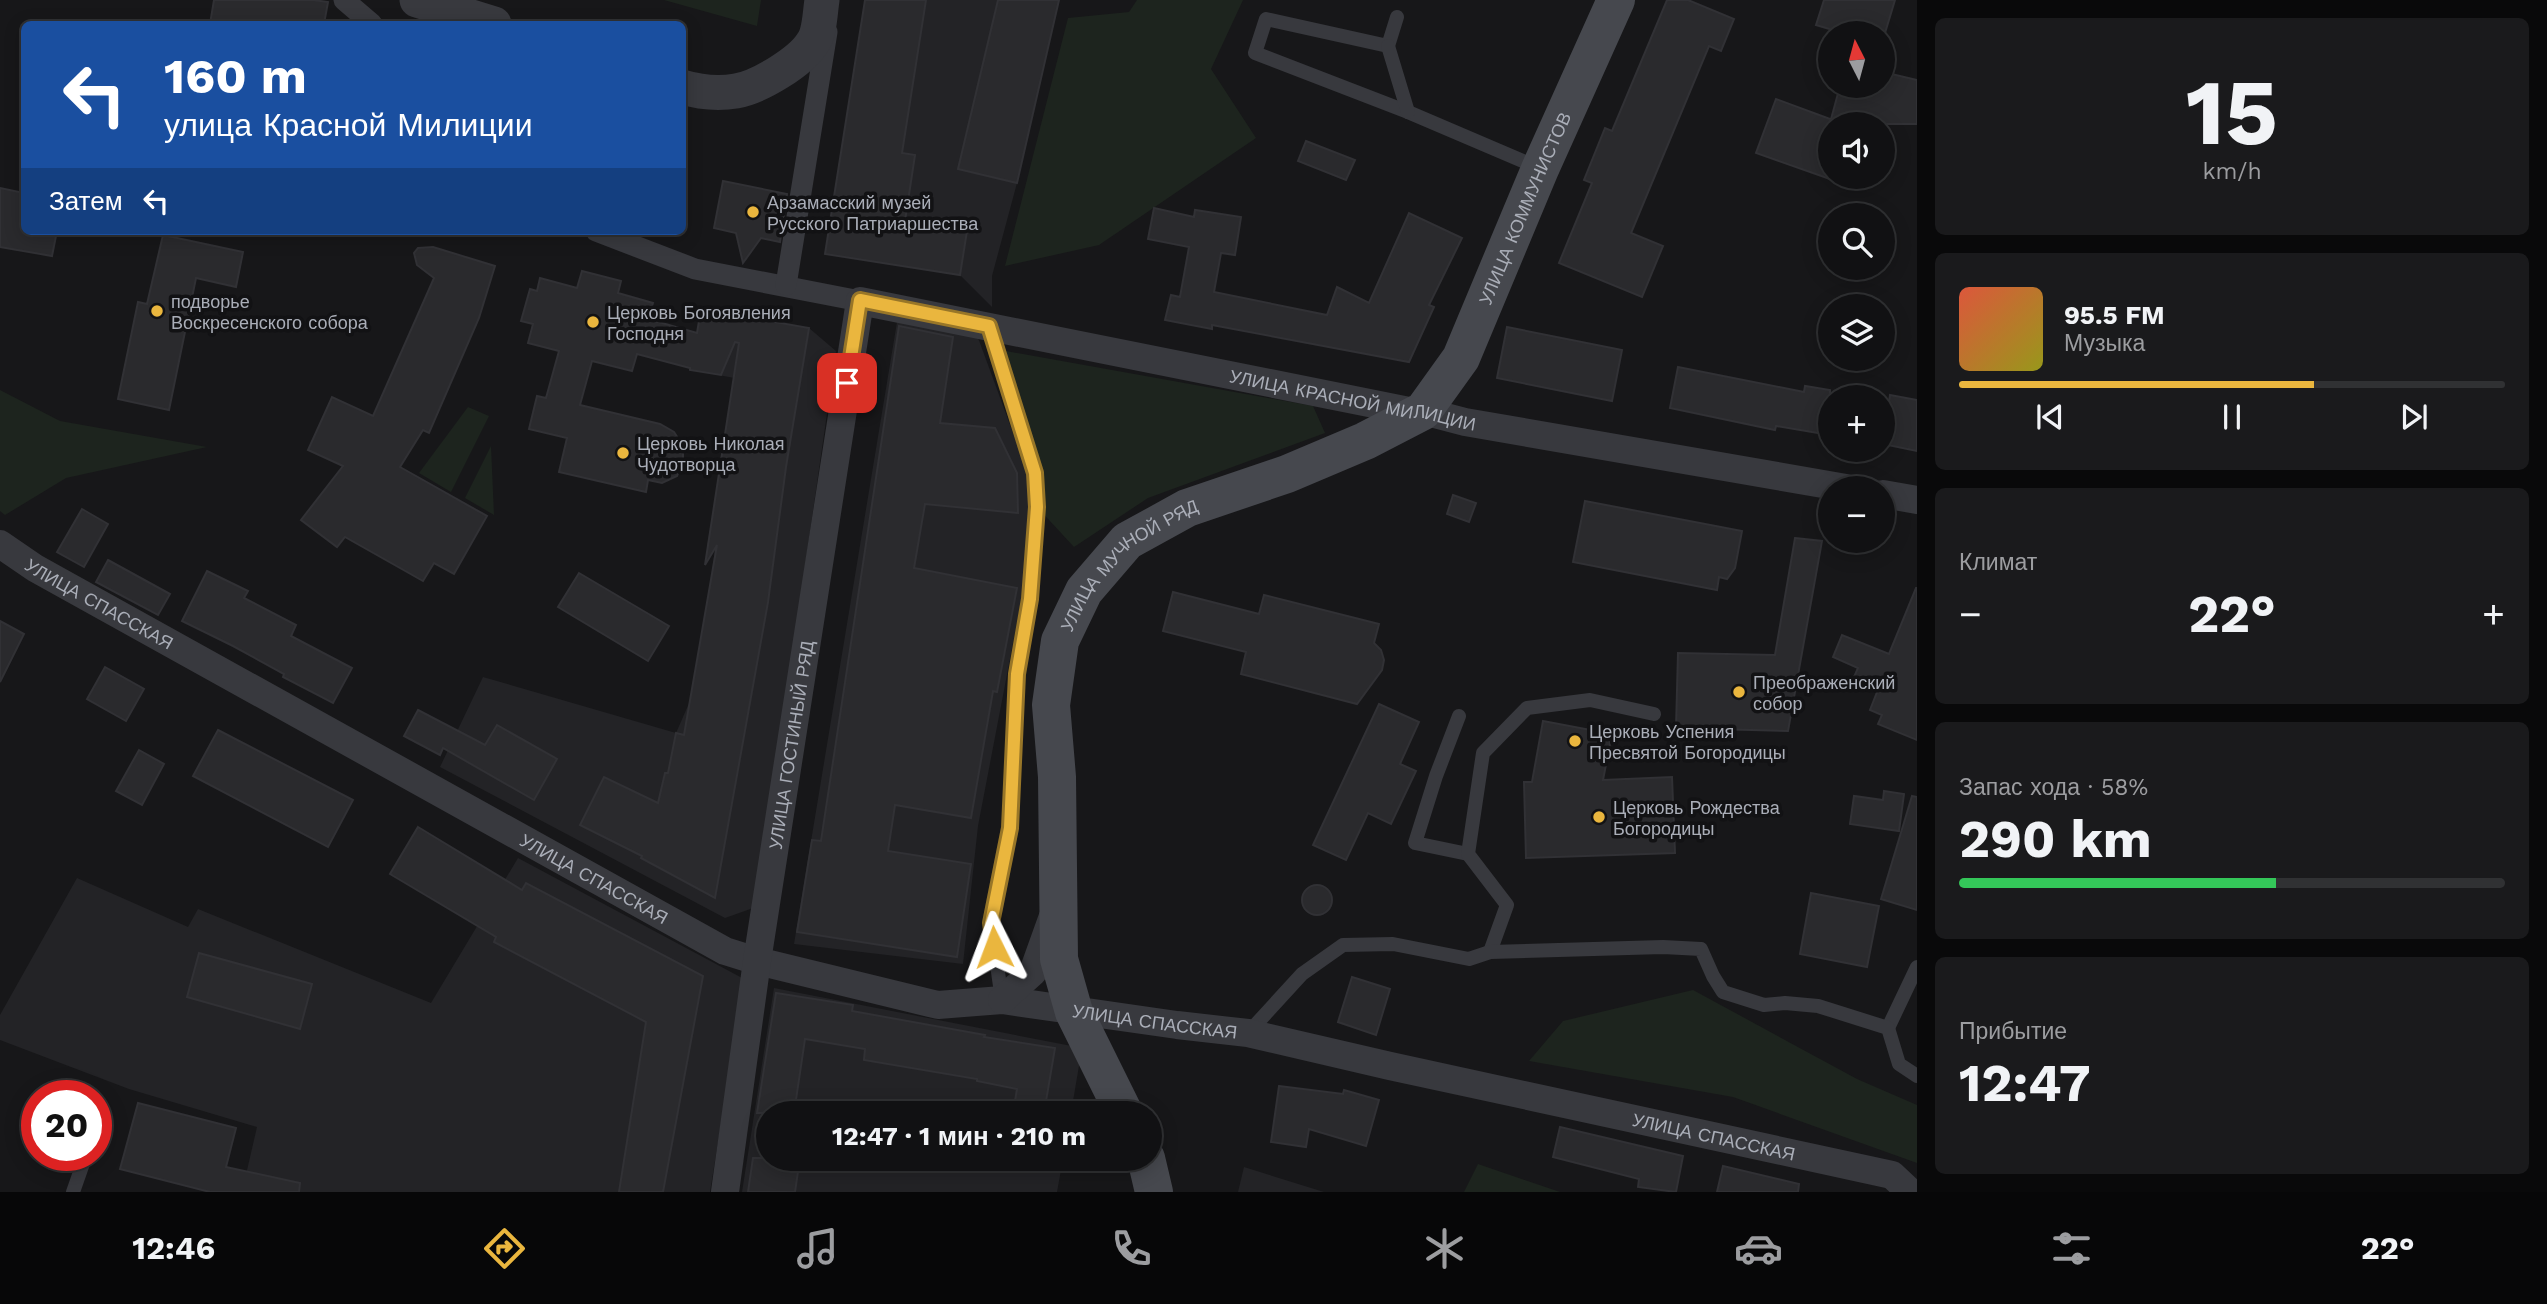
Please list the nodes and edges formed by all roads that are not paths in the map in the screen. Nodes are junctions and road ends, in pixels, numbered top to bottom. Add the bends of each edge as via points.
1 (344, 0) edge
2 (417, 0) edge
3 (822, 0) edge
4 (832, 0) edge
5 (1616, 0) edge
6 (1397, 17) dead end
7 (368, 21) edge
8 (484, 21) edge
9 (1388, 46) junction
10 (686, 88) edge
11 (1408, 112) junction
12 (1540, 169) junction
13 (606, 235) edge
14 (786, 285) junction
15 (860, 300) junction
16 (989, 326) junction
17 (1423, 411) junction
18 (1818, 483) edge
19 (1895, 496) edge
20 (1917, 500) edge
21 (0, 544) edge
22 (1654, 714) dead end
23 (1459, 716) dead end
24 (1468, 854) junction
25 (1057, 871) junction
26 (1490, 952) junction
27 (757, 961) junction
28 (1917, 967) edge
29 (1002, 1000) junction
30 (1074, 1012) junction
31 (1888, 1028) junction
32 (1248, 1033) junction
33 (1917, 1076) edge
34 (1118, 1101) edge
35 (80, 1171) edge
36 (1149, 1171) edge
37 (73, 1192) edge
38 (725, 1192) edge
39 (1154, 1192) edge
40 (1910, 1192) edge

1 - 7 street
2 - 8 street
3 - 10 street via 814,41 799,59 737,91
4 - 14 street
5 - 12 main road, УЛИЦА КОММУНИСТОВ
6 - 9 lane
9 - 11 lane
9 - 11 lane via 1266,19 1255,53
11 - 12 lane
12 - 17 main road, УЛИЦА КОММУНИСТОВ via 1461,358
13 - 14 street via 695,269
14 - 15 street
15 - 16 street, УЛИЦА КРАСНОЙ МИЛИЦИИ
15 - 27 street, УЛИЦА ГОСТИНЫЙ РЯД
16 - 17 street, УЛИЦА КРАСНОЙ МИЛИЦИИ
16 - 29 lane via 1035,473 1037,507 1030,599 1017,674 1010,828 991,923
17 - 18 street, УЛИЦА КРАСНОЙ МИЛИЦИИ
17 - 25 main road, УЛИЦА МУЧНОЙ РЯД via 1287,474 1187,508 1127,541 1084,591 1060,641 1051,705
19 - 20 street
21 - 27 street, УЛИЦА СПАССКАЯ via 35,568 692,933
22 - 24 lane via 1590,700 1527,708 1483,752
23 - 24 lane via 1415,843
24 - 26 lane via 1507,905
25 - 29 street, УЛИЦА МУЧНОЙ РЯД via 1051,927 1033,972
25 - 30 main road, УЛИЦА МУЧНОЙ РЯД via 1059,959
26 - 31 lane via 1701,949 1723,992 1764,1005 1818,1006
26 - 32 lane via 1469,959 1393,944 1343,945 1302,974
27 - 29 street, УЛИЦА СПАССКАЯ via 939,1005
27 - 38 street, УЛИЦА ГОСТИНЫЙ РЯД
28 - 31 lane
29 - 30 street, УЛИЦА СПАССКАЯ
30 - 32 street, УЛИЦА СПАССКАЯ
30 - 34 main road, УЛИЦА МУЧНОЙ РЯД
31 - 33 lane via 1899,1064
32 - 40 street, УЛИЦА СПАССКАЯ via 1892,1175
35 - 37 lane
36 - 39 main road

